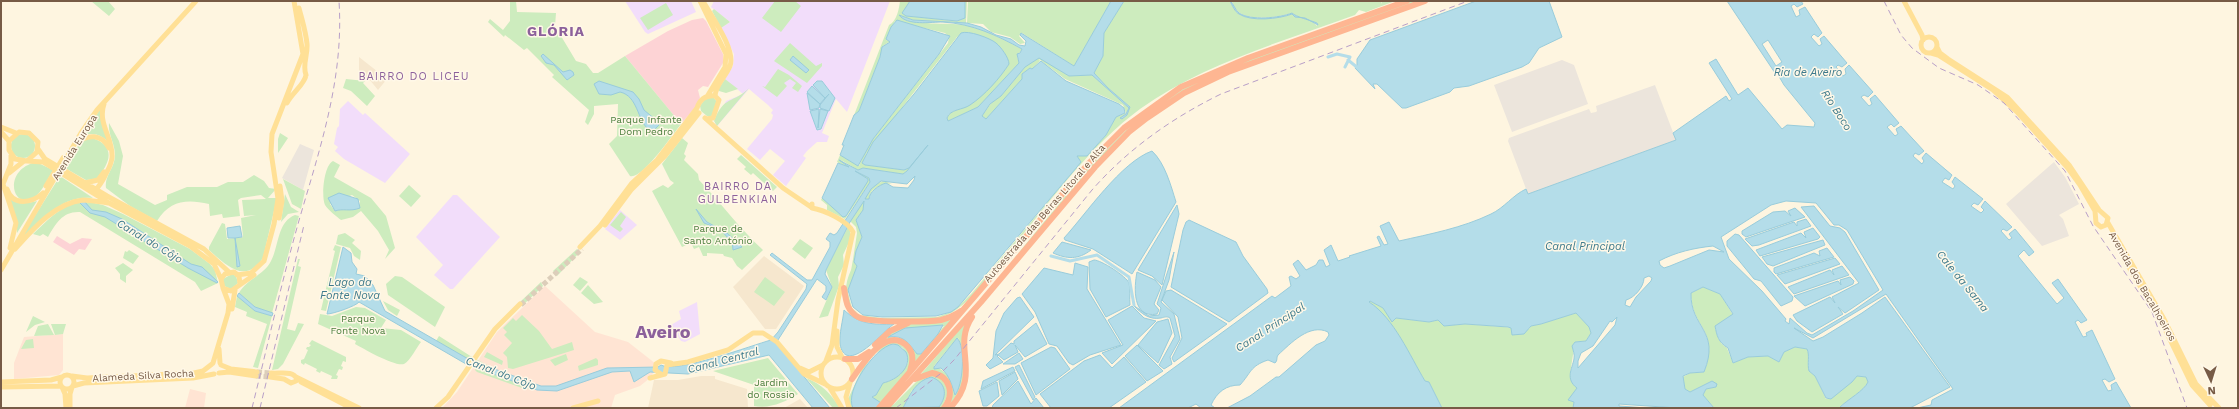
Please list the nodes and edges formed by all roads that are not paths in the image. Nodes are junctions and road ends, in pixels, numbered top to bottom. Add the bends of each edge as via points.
1 (193, 1) edge
2 (196, 1) edge
3 (294, 1) edge
4 (298, 1) edge
5 (700, 1) edge
6 (703, 1) edge
7 (1407, 1) edge
8 (1425, 1) edge
9 (1904, 1) edge
10 (1908, 1) edge
11 (1929, 37) junction
12 (1923, 40) junction
13 (1937, 47) junction
14 (1931, 53) junction
15 (297, 72) junction
16 (306, 75) junction
17 (122, 80) junction
18 (304, 82) junction
19 (708, 95) junction
20 (715, 96) junction
21 (698, 110) junction
22 (713, 118) junction
23 (706, 119) junction
24 (714, 126) junction
25 (1, 127) edge
26 (1, 132) edge
27 (16, 133) junction
28 (9, 141) junction
29 (75, 143) junction
30 (38, 149) junction
31 (11, 155) junction
32 (26, 161) junction
33 (63, 161) junction
34 (54, 177) junction
35 (103, 182) junction
36 (86, 185) junction
37 (96, 189) junction
38 (43, 192) junction
39 (107, 196) junction
40 (109, 203) junction
41 (2105, 225) junction
42 (10, 248) junction
43 (581, 248) tunnel mouth
44 (9, 255) junction
45 (1, 263) edge
46 (1, 270) edge
47 (230, 272) junction
48 (237, 274) junction
49 (222, 279) junction
50 (845, 279) junction
51 (240, 284) junction
52 (223, 288) junction
53 (844, 288) junction
54 (235, 290) junction
55 (978, 295) junction
56 (981, 302) junction
57 (520, 304) tunnel mouth
58 (914, 321) junction
59 (844, 359) junction
60 (666, 363) junction
61 (824, 363) junction
62 (213, 364) junction
63 (220, 364) junction
64 (798, 367) junction
65 (657, 372) junction
66 (217, 374) junction
67 (909, 374) junction
68 (271, 375) tunnel mouth
69 (72, 376) junction
70 (285, 376) junction
71 (465, 376) junction
72 (62, 377) junction
73 (296, 379) junction
74 (645, 381) dead end
75 (851, 381) junction
76 (1, 382) edge
77 (909, 383) junction
78 (825, 384) junction
79 (1, 387) edge
80 (62, 387) junction
81 (73, 387) junction
82 (830, 388) junction
83 (894, 396) junction
84 (66, 408) edge
85 (70, 408) edge
86 (350, 408) edge
87 (360, 408) edge
88 (436, 408) edge
89 (442, 408) edge
90 (573, 408) edge
91 (582, 408) edge
92 (842, 408) edge
93 (849, 408) edge
94 (879, 408) edge
95 (886, 408) edge
96 (944, 408) edge
97 (950, 408) edge
98 (2213, 408) edge
99 (2218, 408) edge

1 - 33 main road, Avenida Europa via 103,98
2 - 17 main road, Avenida Europa
3 - 15 main road via 304,48
4 - 16 main road via 306,36
5 - 19 main road via 726,54 724,67
6 - 20 main road via 731,54 730,65 716,88
7 - 55 highway, Autoestrada das Beiras Litoral e Alta via 1226,67 1159,101 1106,145
8 - 56 highway, Autoestrada das Beiras Litoral e Alta via 1228,72 1163,106 1129,132 1095,166
9 - 12 main road, Avenida dos Bacalhoeiros
10 - 11 main road, Avenida dos Bacalhoeiros
11 - 12 main road
11 - 13 main road, Avenida dos Bacalhoeiros via 1936,40
12 - 14 main road, Avenida dos Bacalhoeiros via 1922,49 1926,53
13 - 14 main road
13 - 41 main road, Avenida dos Bacalhoeiros via 1948,59 2012,101 2069,165 2099,210 2108,218
14 - 41 main road, Avenida dos Bacalhoeiros via 2006,101 2067,167 2095,211 2096,223
15 - 16 main road
15 - 18 main road
15 - 48 main road via 272,134 278,201 267,255 255,271
16 - 18 main road
17 - 29 main road, Avenida Europa via 97,110
17 - 35 main road via 102,108 102,120 112,150 111,166
18 - 51 main road via 291,94 276,133 275,152 282,201 270,255 263,268
19 - 20 main road
19 - 21 main road via 702,99
20 - 22 main road via 720,104
21 - 23 main road
21 - 43 main road via 633,185 604,226
22 - 23 main road
22 - 24 main road
23 - 24 main road
24 - 50 main road via 783,188 850,226 853,235
25 - 27 main road
26 - 28 main road
27 - 28 main road
27 - 30 main road via 32,134 38,142
28 - 31 main road
29 - 33 main road, Avenida Europa
29 - 36 main road via 86,136 98,137 110,150 109,164 98,180
30 - 32 main road via 33,157
30 - 36 main road via 42,157
31 - 32 main road via 18,160
31 - 42 main road via 11,164 3,184 16,223
32 - 36 main road via 43,162
32 - 38 main road via 10,173 6,181 8,192 15,199 25,202 33,200
33 - 34 main road, Avenida Europa
34 - 38 main road, Avenida Europa
34 - 44 main road, Avenida Europa
35 - 37 main road
35 - 39 main road via 102,187
36 - 37 main road
36 - 40 main road
37 - 39 main road
38 - 42 main road, Avenida Europa
39 - 47 main road via 204,249
40 - 44 main road via 83,200 60,207 30,232
40 - 49 main road via 202,253 214,264
41 - 98 main road, Avenida dos Bacalhoeiros via 2161,321 2192,385
41 - 99 main road, Avenida dos Bacalhoeiros via 2164,319 2196,384
42 - 45 main road, Avenida Europa
44 - 46 main road, Avenida Europa
47 - 48 main road
47 - 49 main road
48 - 51 main road
49 - 52 main road
50 - 53 main road
50 - 61 main road via 838,300 832,345
51 - 54 main road
52 - 54 main road
52 - 62 main road via 229,304 228,313
53 - 58 highway via 846,304 859,318 874,321
53 - 59 main road via 836,337 837,347
54 - 63 main road via 218,353
55 - 58 highway via 952,317
55 - 67 highway, Autoestrada das Beiras Litoral e Alta
56 - 77 highway, Autoestrada das Beiras Litoral e Alta
56 - 97 highway via 969,322 964,339 966,381 962,392
57 - 71 main road via 495,329
58 - 59 highway via 890,331 858,359
59 - 61 main road via 835,357
59 - 75 main road via 852,368
60 - 64 main road via 688,362 728,350 750,336 763,333 779,343
60 - 65 main road
60 - 65 main road via 659,361
61 - 64 main road via 810,372
61 - 78 main road via 821,375
62 - 63 main road
62 - 66 main road via 211,370
62 - 69 main road, Alameda Silva Rocha via 197,373 87,378
63 - 66 main road via 222,369
63 - 66 main road, Alameda Silva Rocha via 256,374
64 - 78 main road via 804,374
65 - 74 main road
66 - 81 main road, Alameda Silva Rocha via 193,378 84,383
67 - 75 highway via 913,362 910,350 901,342 889,340 880,344 867,358
67 - 83 highway, Autoestrada das Beiras Litoral e Alta
68 - 70 main road
69 - 72 main road via 66,374
69 - 81 main road via 75,382
70 - 73 main road via 290,373
70 - 73 main road via 291,383
71 - 88 main road
71 - 89 main road via 457,392
72 - 76 main road via 51,380
72 - 80 main road
73 - 86 main road
73 - 87 main road
75 - 82 main road via 841,389
75 - 93 main road via 846,397
77 - 83 highway, Autoestrada das Beiras Litoral e Alta
77 - 96 highway via 925,374 938,374 950,389 950,396
78 - 82 main road
79 - 80 main road
80 - 81 main road
80 - 84 main road
81 - 85 main road
82 - 92 main road
83 - 94 highway, Autoestrada das Beiras Litoral e Alta
83 - 95 highway, Autoestrada das Beiras Litoral e Alta
90 - 91 main road via 598,401

